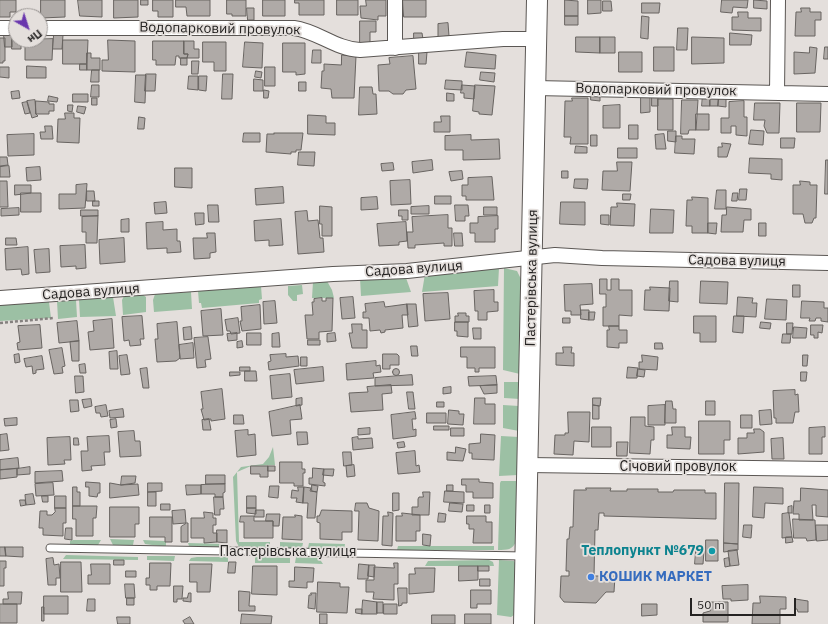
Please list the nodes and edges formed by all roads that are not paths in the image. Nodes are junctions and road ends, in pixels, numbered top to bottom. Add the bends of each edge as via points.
1 (395, 0) edge
2 (537, 0) edge
3 (778, 0) edge
4 (48, 28) edge
5 (537, 39) junction
6 (395, 48) junction
7 (535, 88) junction
8 (776, 93) junction
9 (828, 94) edge
10 (532, 258) junction
11 (828, 263) edge
12 (0, 298) edge
13 (528, 465) junction
14 (828, 469) edge
15 (50, 548) dead end
16 (525, 556) junction
17 (524, 624) edge

1 - 6 street
2 - 5 main road, Пастерівська вулиця
3 - 8 street
4 - 6 street, Водопарковий провулок via 294,28 309,31 350,49
5 - 6 street, Водопарковий провулок via 503,39
5 - 7 main road, Пастерівська вулиця
7 - 8 street, Водопарковий провулок
7 - 10 main road, Пастерівська вулиця
8 - 9 street, Водопарковий провулок
10 - 11 street, Садова вулиця via 555,255
10 - 12 street, Садова вулиця via 407,271
10 - 13 main road, Пастерівська вулиця
13 - 14 street, Січовий провулок
13 - 16 main road, Пастерівська вулиця
15 - 16 lane, Пастерівська вулиця
16 - 17 main road, Пастерівська вулиця

